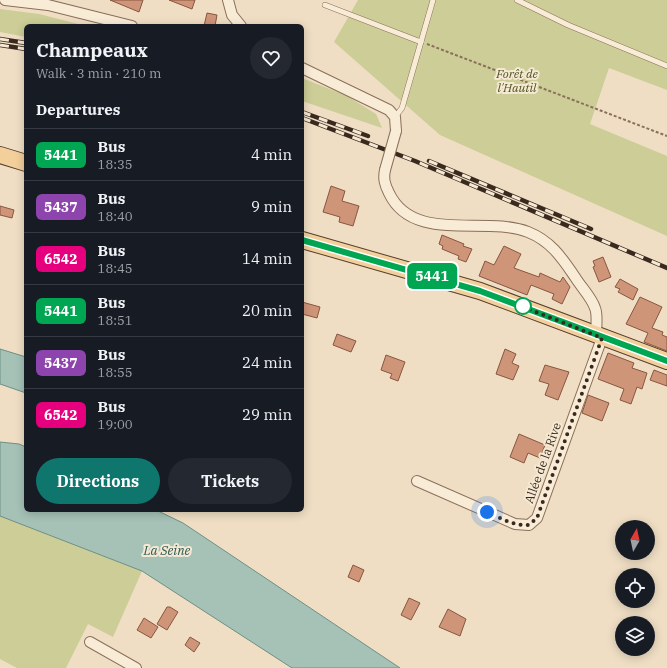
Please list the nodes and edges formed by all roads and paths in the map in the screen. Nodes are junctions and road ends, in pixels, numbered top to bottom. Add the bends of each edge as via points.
1 (5, 0) edge
2 (228, 0) edge
3 (433, 0) edge
4 (517, 0) edge
5 (325, 5) dead end
6 (124, 24) edge
7 (239, 24) edge
8 (421, 42) junction
9 (667, 66) edge
10 (304, 69) edge
11 (395, 117) junction
12 (667, 136) edge
13 (0, 155) edge
14 (24, 162) edge
15 (304, 241) edge
16 (599, 337) junction
17 (667, 361) edge
18 (417, 481) dead end
19 (90, 642) dead end
20 (136, 668) edge

1 - 6 street via 48,5
2 - 7 street via 232,15
3 - 8 lane
4 - 9 lane via 568,25
5 - 8 lane
8 - 11 lane via 402,108
8 - 12 path
10 - 11 street via 389,110
11 - 16 street, bridge via 396,131 384,180 400,210 412,218 431,223 515,228 552,246 560,254 595,308
13 - 14 main road
15 - 16 main road via 480,291
16 - 17 main road
16 - 18 street, Allée de la Rive via 537,518 529,525 515,524
19 - 20 street

